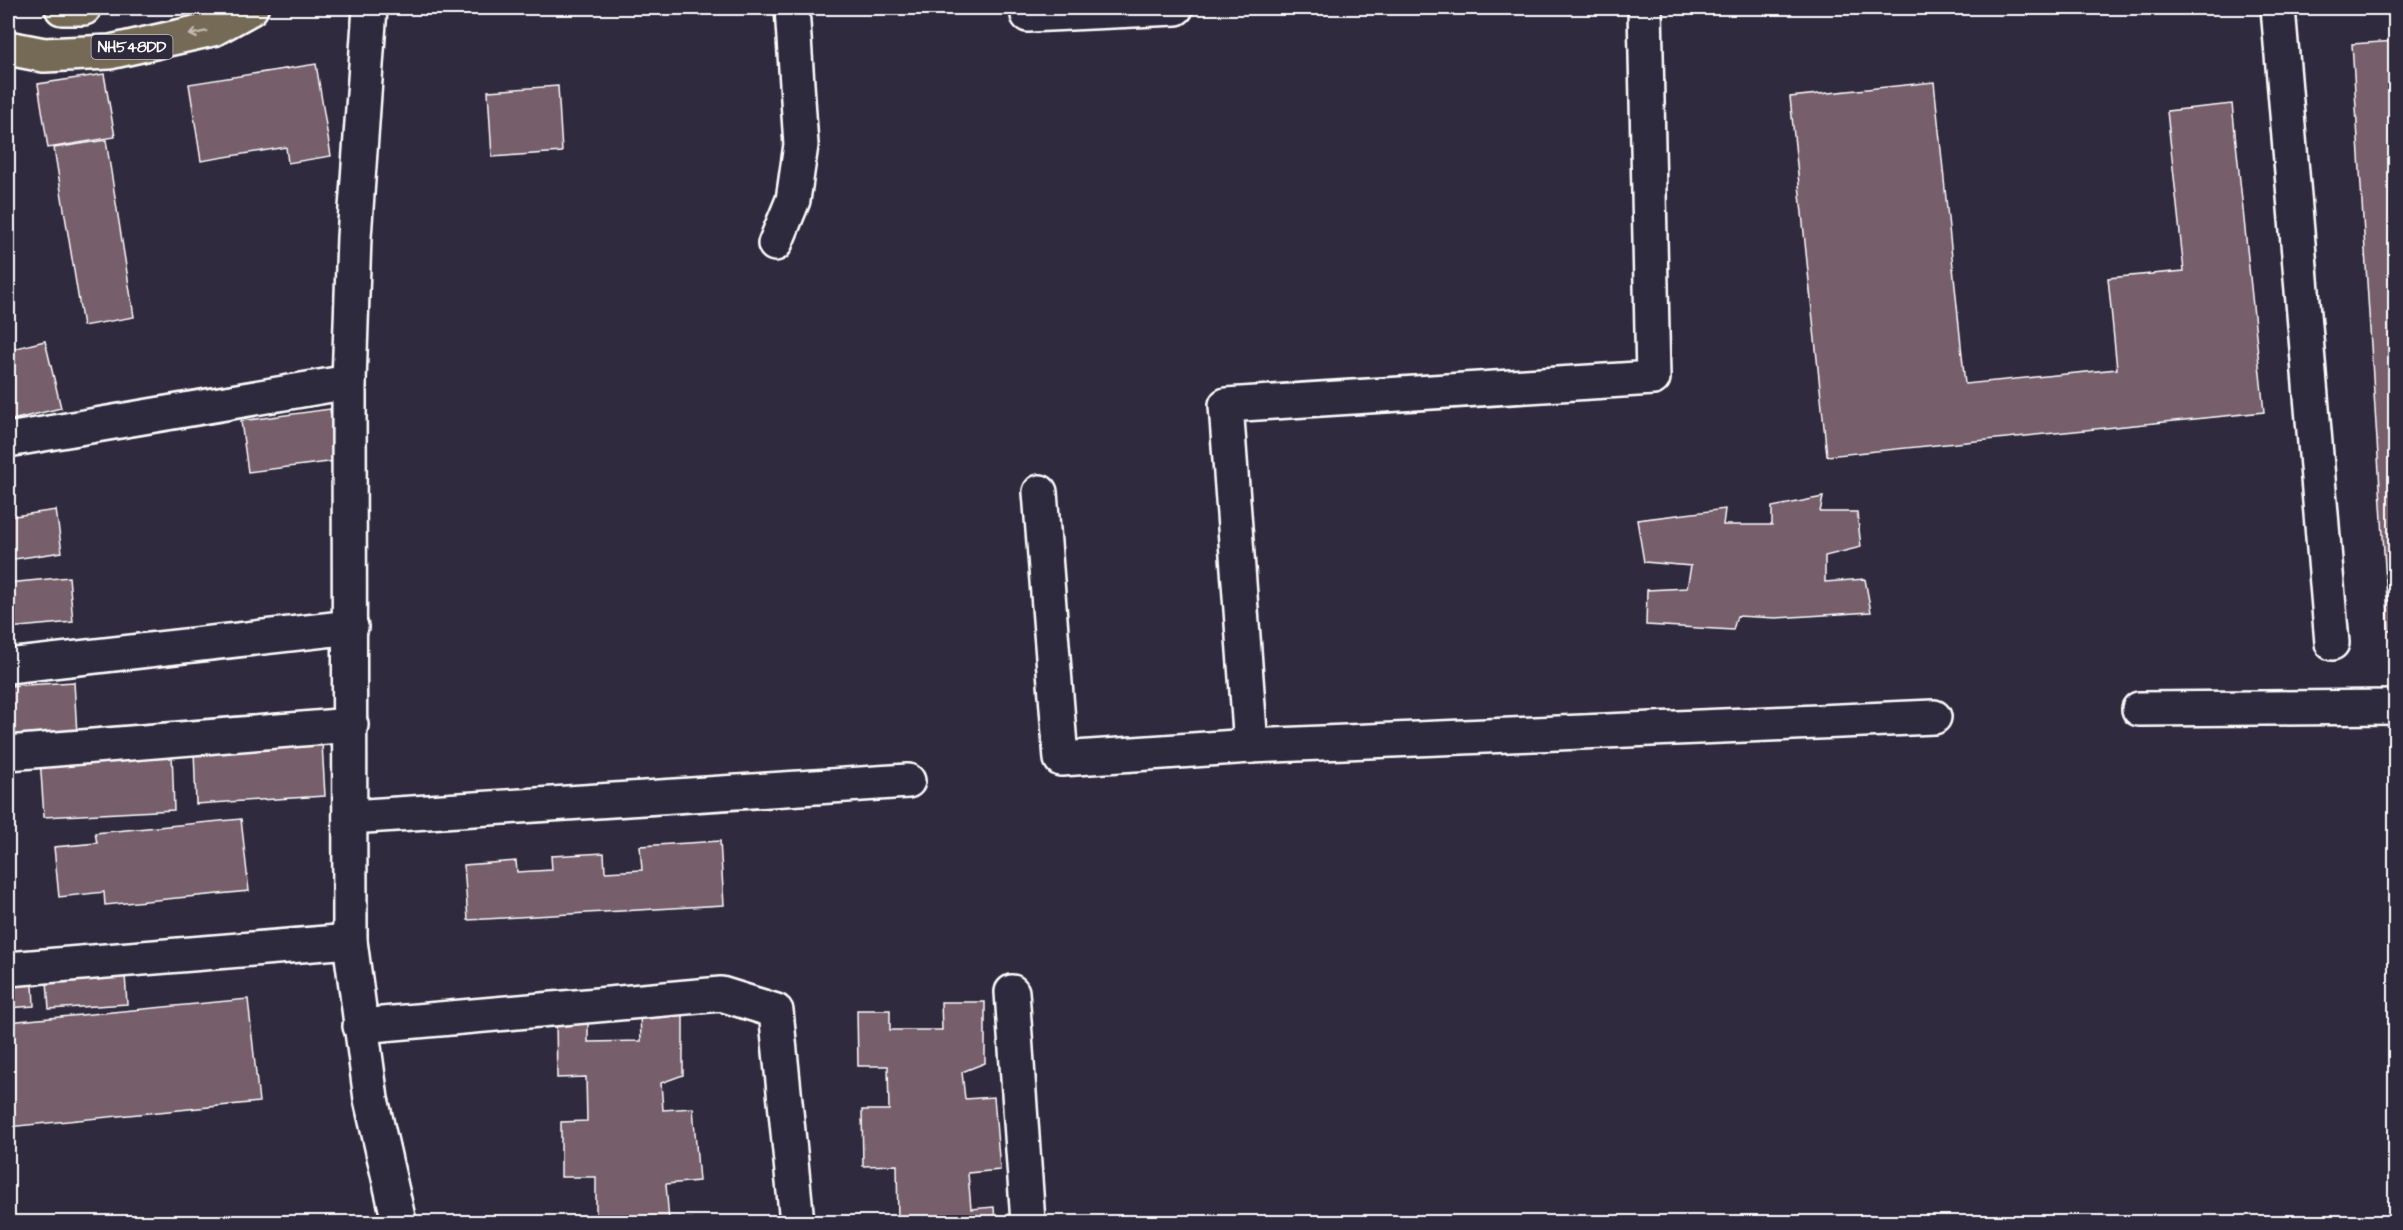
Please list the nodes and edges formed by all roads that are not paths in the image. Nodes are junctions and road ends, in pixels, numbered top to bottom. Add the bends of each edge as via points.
1 (62, 8) edge
2 (84, 8) edge
3 (250, 8) edge
4 (370, 8) edge
5 (792, 8) edge
6 (1176, 8) edge
7 (1645, 8) edge
8 (2278, 8) edge
9 (1028, 15) dead end
10 (8, 48) edge
11 (775, 244) dead end
12 (349, 382) junction
13 (8, 440) edge
14 (1040, 492) dead end
15 (351, 627) junction
16 (2332, 643) dead end
17 (8, 666) edge
18 (2396, 707) edge
19 (2139, 709) dead end
20 (1934, 717) dead end
21 (351, 726) junction
22 (1251, 746) junction
23 (8, 753) edge
24 (908, 781) dead end
25 (350, 817) junction
26 (350, 941) junction
27 (8, 969) edge
28 (1012, 992) dead end
29 (360, 1026) junction
30 (399, 1222) edge
31 (797, 1222) edge
32 (1028, 1222) edge

1 - 2 highway
3 -> 10 highway, NH548DD via 213,29 110,52 44,55
4 - 12 street via 354,237
5 - 11 street via 801,145 793,200
6 - 9 street
7 - 22 street via 1653,378 1226,405
8 - 16 street
12 - 13 street
12 - 15 street
14 - 22 street via 1061,759
15 - 17 street
15 - 21 street
18 - 19 street
20 - 22 street
21 - 23 street
21 - 25 street
24 - 25 street
25 - 26 street
26 - 27 street
26 - 29 street
28 - 32 street
29 - 30 street via 371,1099
29 - 31 street via 721,994 776,1011

